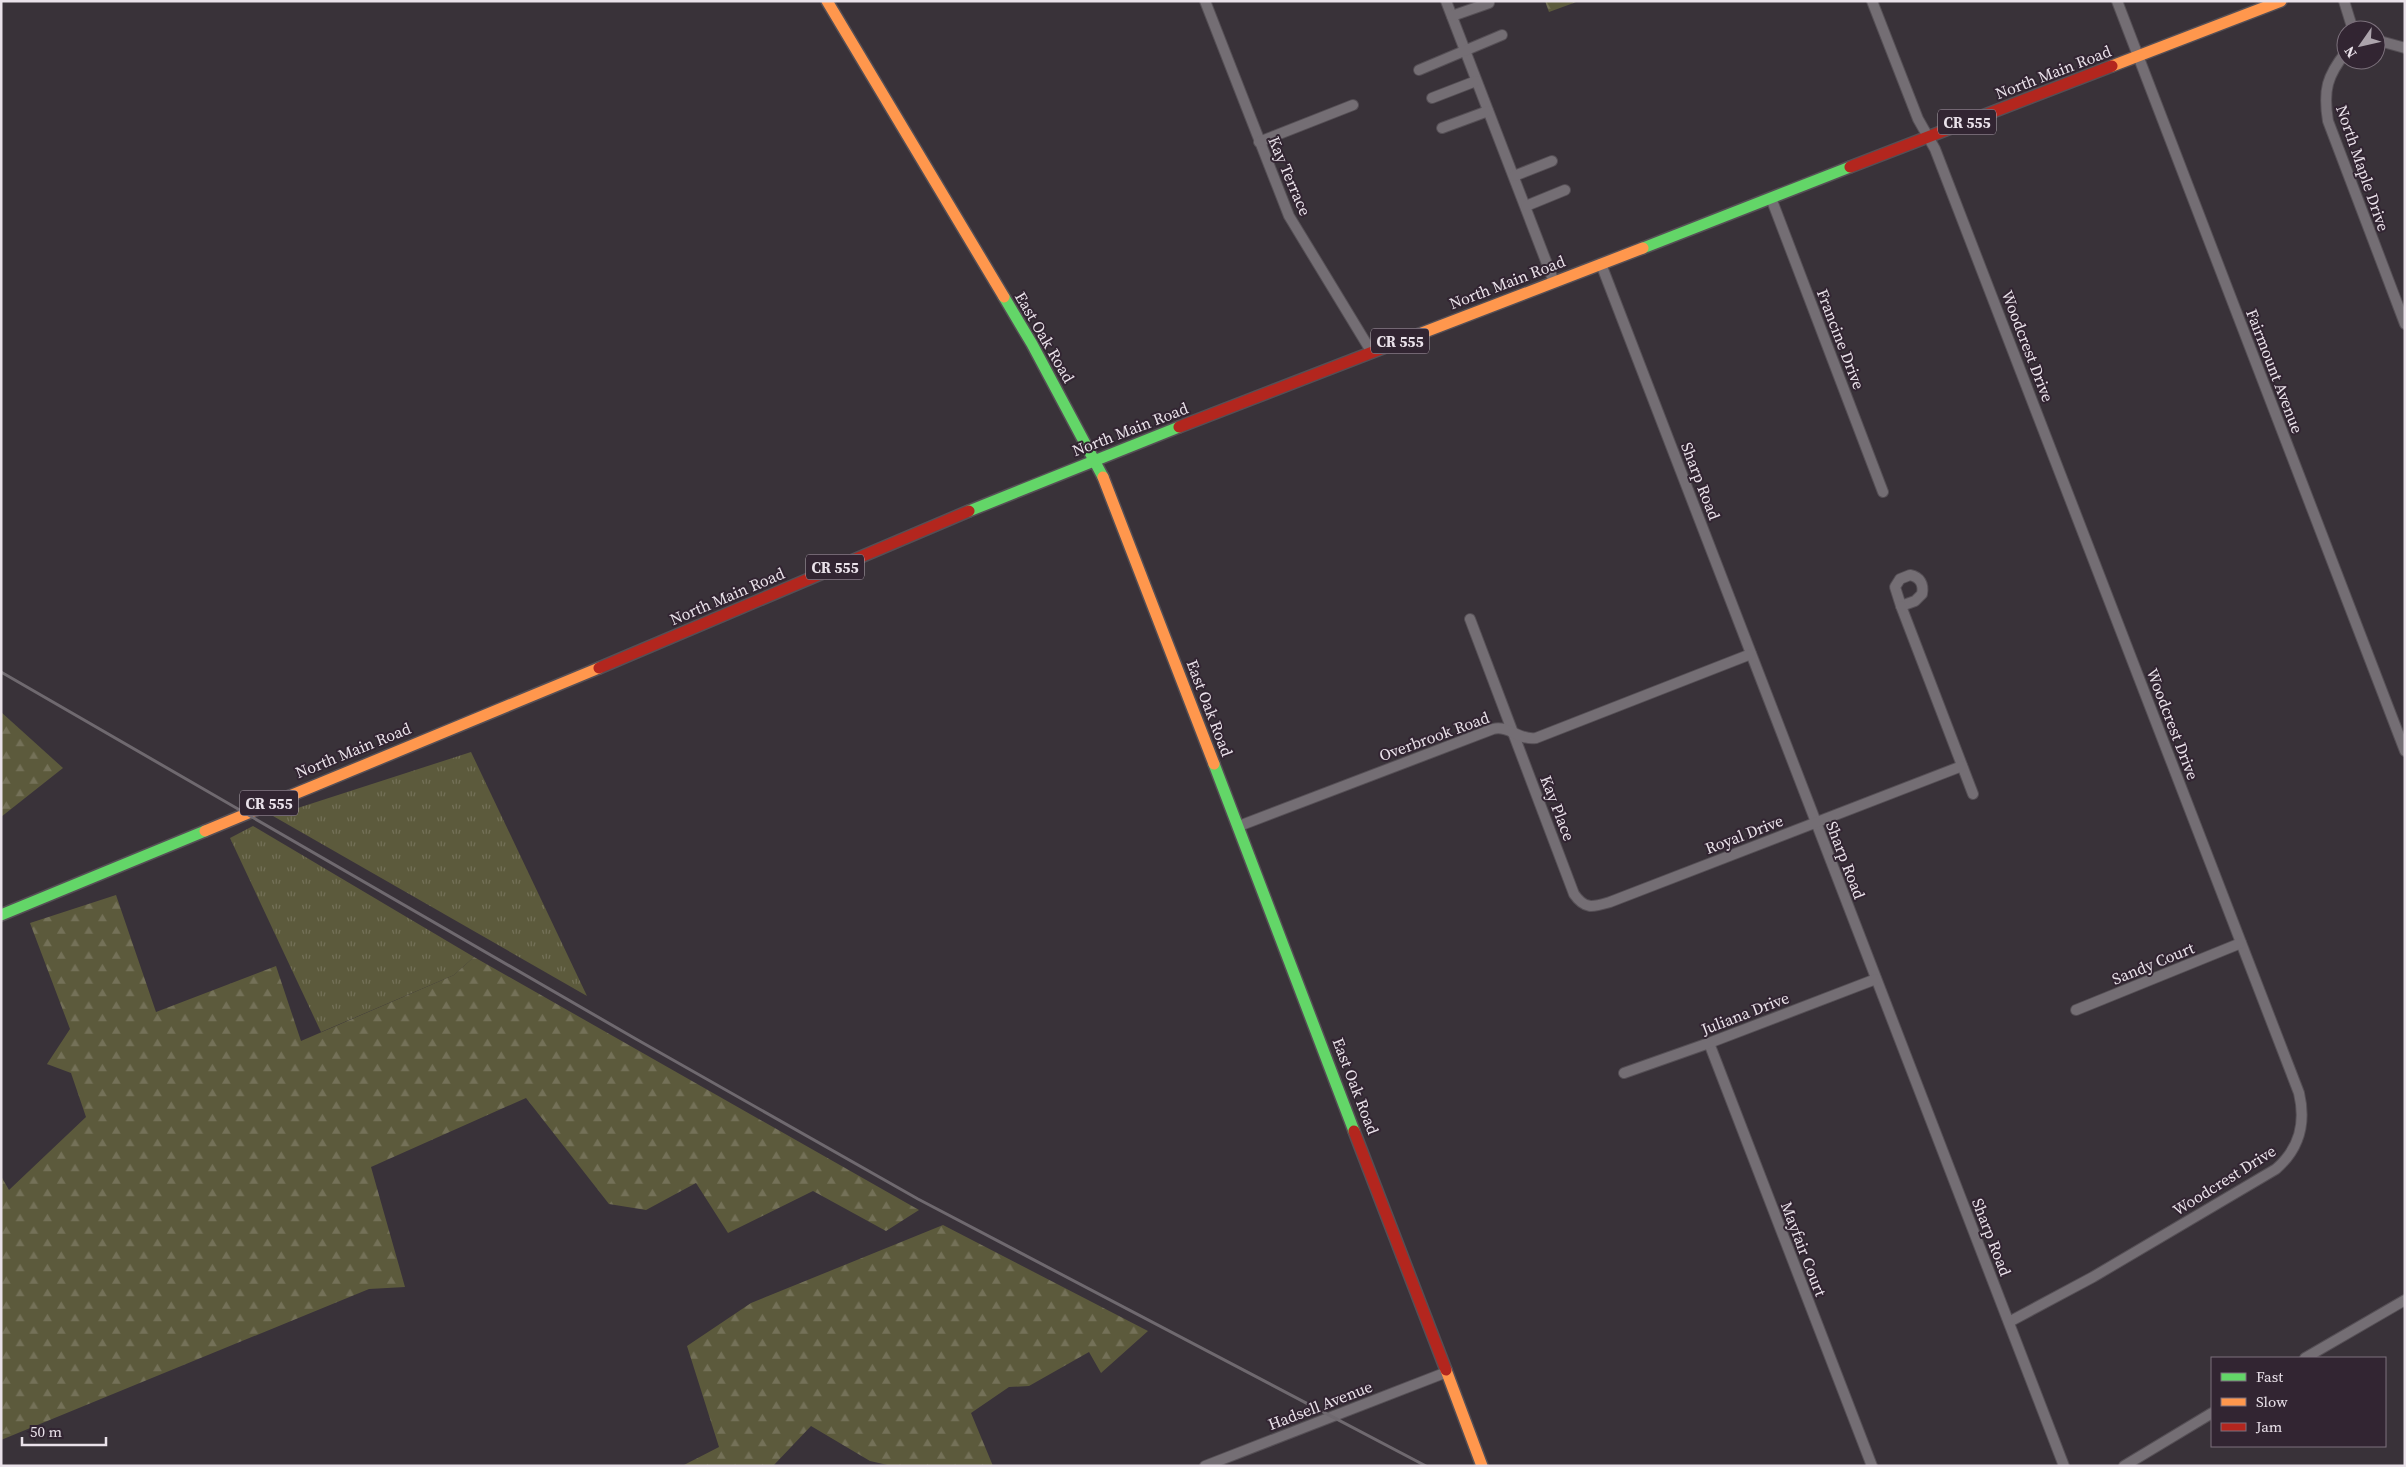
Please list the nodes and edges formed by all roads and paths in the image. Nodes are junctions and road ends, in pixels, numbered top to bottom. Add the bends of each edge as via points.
1 (827, 1) edge
2 (1205, 1) edge
3 (1446, 1) edge
4 (1872, 1) edge
5 (2117, 1) edge
6 (2281, 1) edge
7 (2344, 1) edge
8 (1489, 3) dead end
9 (1452, 16) junction
10 (2350, 20) edge
11 (1502, 35) dead end
12 (2386, 43) edge
13 (2405, 48) edge
14 (1464, 49) junction
15 (2138, 57) junction
16 (2336, 69) edge
17 (1419, 70) dead end
18 (1476, 81) junction
19 (1432, 98) dead end
20 (1353, 105) dead end
21 (1488, 111) junction
22 (1442, 128) dead end
23 (1928, 138) junction
24 (1259, 142) junction
25 (1552, 161) dead end
26 (1514, 176) junction
27 (1565, 190) dead end
28 (1771, 198) junction
29 (1526, 206) junction
30 (1600, 264) junction
31 (1554, 282) junction
32 (2405, 324) edge
33 (1371, 352) junction
34 (1095, 460) junction
35 (1883, 492) dead end
36 (1900, 606) dead end
37 (1470, 619) dead end
38 (1752, 654) junction
39 (1514, 733) junction
40 (2405, 750) edge
41 (1962, 766) junction
42 (1973, 794) dead end
43 (1816, 822) junction
44 (1238, 826) junction
45 (1683, 874) joint
46 (1, 915) edge
47 (2241, 944) junction
48 (1876, 979) junction
49 (2076, 1010) dead end
50 (1708, 1043) junction
51 (1624, 1073) dead end
52 (2405, 1300) edge
53 (2009, 1322) junction
54 (2307, 1357) edge
55 (1447, 1372) junction
56 (2211, 1415) edge
57 (1204, 1466) edge
58 (1482, 1466) edge
59 (1872, 1466) edge
60 (2064, 1466) edge
61 (2124, 1466) edge

1 - 34 main road, East Oak Road via 1032,344
2 - 24 street, Kay Terrace
3 - 9 street
4 - 23 street, Woodcrest Drive
5 - 15 street, Fairmount Avenue
6 - 15 main road, North Main Road / CR 555
7 - 10 street
8 - 9 street
9 - 14 street
11 - 14 street
12 - 13 street
14 - 17 street
14 - 18 street
15 - 23 main road, North Main Road / CR 555
15 - 40 street, Fairmount Avenue
16 - 32 street, North Maple Drive via 2326,86 2328,120
18 - 19 street
18 - 21 street
20 - 24 street
21 - 22 street
21 - 26 street
23 - 28 main road, North Main Road / CR 555
23 - 47 street, Woodcrest Drive via 2039,416
24 - 33 street, Kay Terrace via 1288,216
25 - 26 street
26 - 29 street
27 - 29 street
28 - 30 main road, North Main Road / CR 555
28 - 35 street, Francine Drive
29 - 31 street
30 - 31 main road, North Main Road / CR 555
30 - 38 street, Sharp Road
31 - 33 main road, North Main Road / CR 555
33 - 34 main road, North Main Road / CR 555
34 - 44 main road, East Oak Road
34 - 46 main road, North Main Road / CR 555
36 - 41 street
37 - 39 street, Kay Place
38 - 39 street, Overbrook Road via 1536,738 1527,739
38 - 43 street, Sharp Road
39 - 44 street, Overbrook Road via 1493,728
39 - 45 street, Kay Place via 1574,894 1580,902 1594,907
41 - 42 street
41 - 43 street, Royal Drive
43 - 45 street, Royal Drive
43 - 48 street, Sharp Road
44 - 55 main road, East Oak Road
47 - 49 street, Sandy Court
47 - 53 street, Woodcrest Drive via 2299,1093 2302,1124 2292,1154 2276,1169 2093,1277
48 - 50 street, Juliana Drive
48 - 53 street, Sharp Road
50 - 51 street, Juliana Drive
50 - 59 street, Mayfair Court
52 - 54 street
53 - 60 street, Sharp Road
55 - 57 street, Hadsell Avenue
55 - 58 main road, East Oak Road
56 - 61 street

